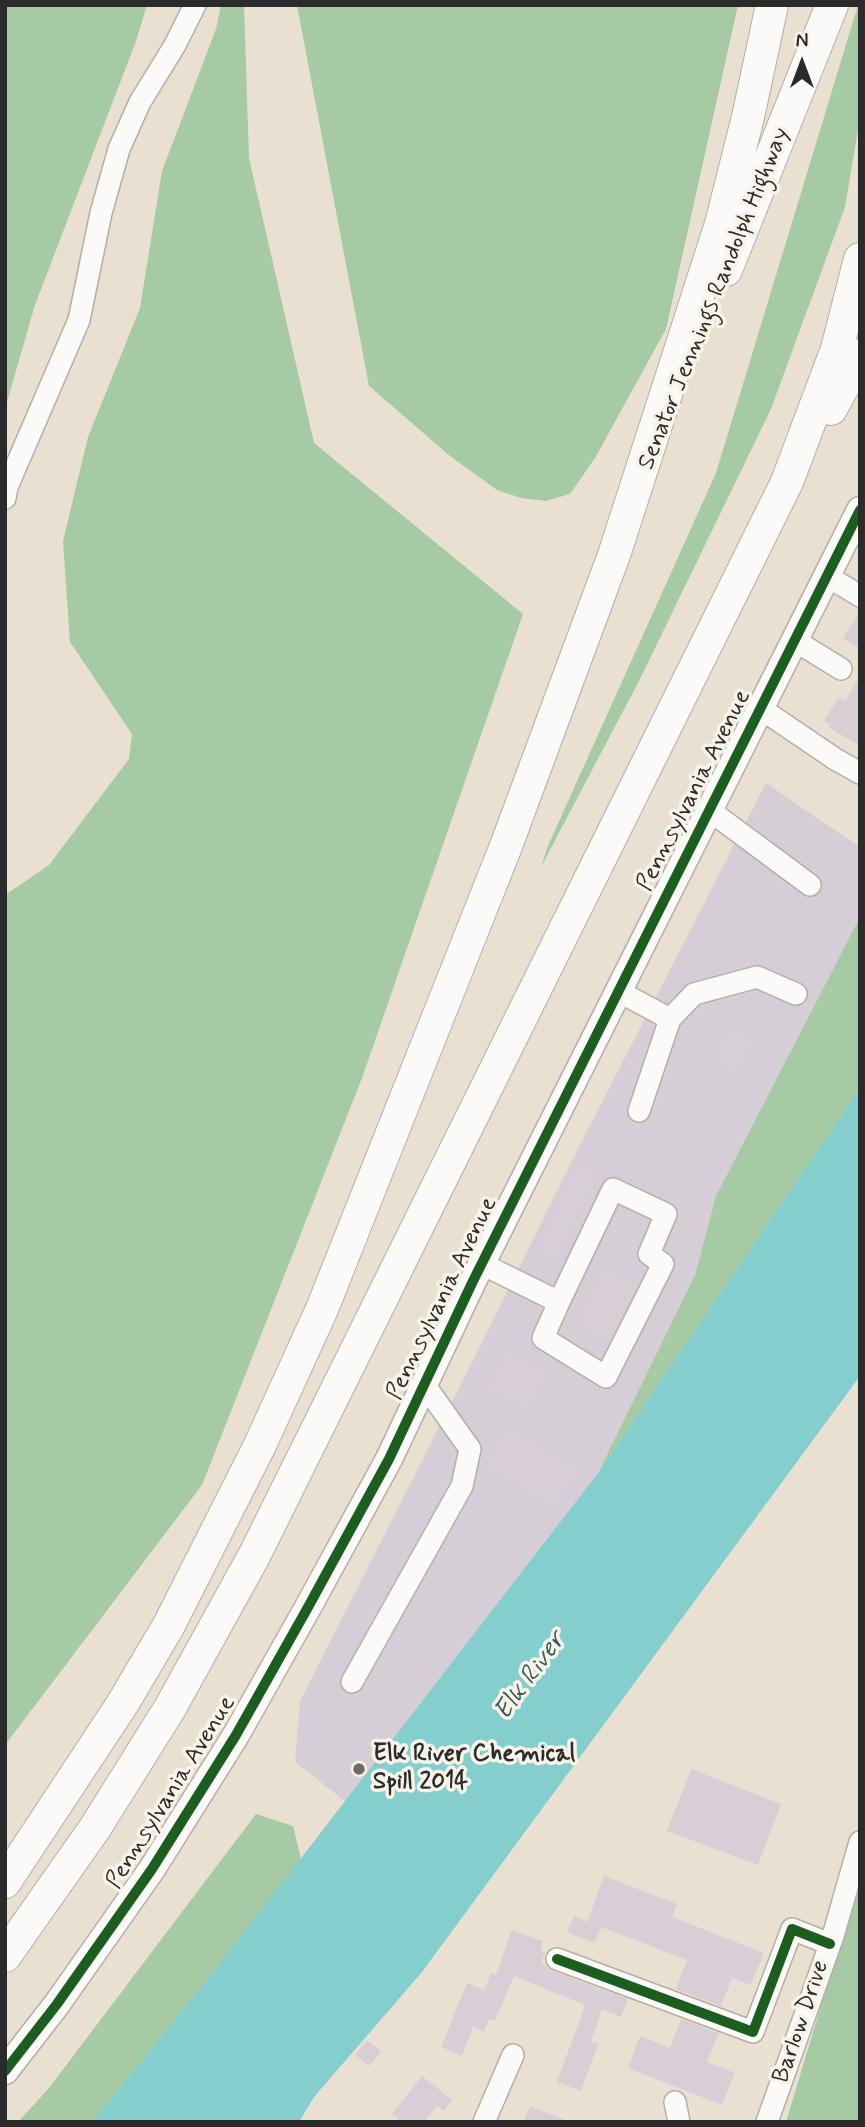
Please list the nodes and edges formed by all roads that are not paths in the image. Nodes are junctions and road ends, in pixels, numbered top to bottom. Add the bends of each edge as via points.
1 (195, 5) edge
2 (772, 5) edge
3 (832, 5) edge
4 (860, 259) edge
5 (860, 355) edge
6 (787, 482) junction
7 (5, 498) edge
8 (860, 510) edge
9 (614, 555) junction
10 (827, 576) junction
11 (860, 596) edge
12 (794, 640) junction
13 (841, 670) dead end
14 (760, 708) junction
15 (860, 774) edge
16 (709, 810) junction
17 (810, 885) dead end
18 (618, 991) junction
19 (796, 994) dead end
20 (670, 1019) junction
21 (639, 1111) dead end
22 (482, 1264) junction
23 (559, 1301) junction
24 (424, 1384) junction
25 (352, 1682) dead end
26 (860, 1842) edge
27 (5, 1882) edge
28 (830, 1944) junction
29 (5, 1956) edge
30 (557, 1959) dead end
31 (513, 2055) dead end
32 (5, 2071) edge
33 (484, 2122) edge
34 (767, 2122) edge

1 - 7 street via 119,149 79,320
2 - 9 highway via 721,224
3 - 9 highway, Senator Jennings Randolph Highway
4 - 6 highway via 836,349
5 - 6 highway
6 - 29 highway via 254,1556 170,1707 94,1829
8 - 10 main road, Pennsylvania Avenue
9 - 27 highway via 506,846 322,1309 277,1408 169,1625
10 - 11 street
10 - 12 main road, Pennsylvania Avenue
12 - 13 street
12 - 14 main road, Pennsylvania Avenue
14 - 15 street
14 - 16 main road, Pennsylvania Avenue
16 - 17 street
16 - 18 main road, Pennsylvania Avenue
18 - 20 street
18 - 22 main road, Pennsylvania Avenue
19 - 20 street via 757,977 694,994
20 - 21 street
22 - 23 street
22 - 24 main road, Pennsylvania Avenue
23 - 23 street via 543,1338 606,1377 663,1264 649,1254 666,1214 613,1189
24 - 25 street via 470,1449 462,1486
24 - 32 main road, Pennsylvania Avenue via 389,1459 236,1735 152,1868
26 - 28 street, Barlow Drive
28 - 30 street via 792,1929 753,2032
28 - 34 street, Barlow Drive
31 - 33 street

